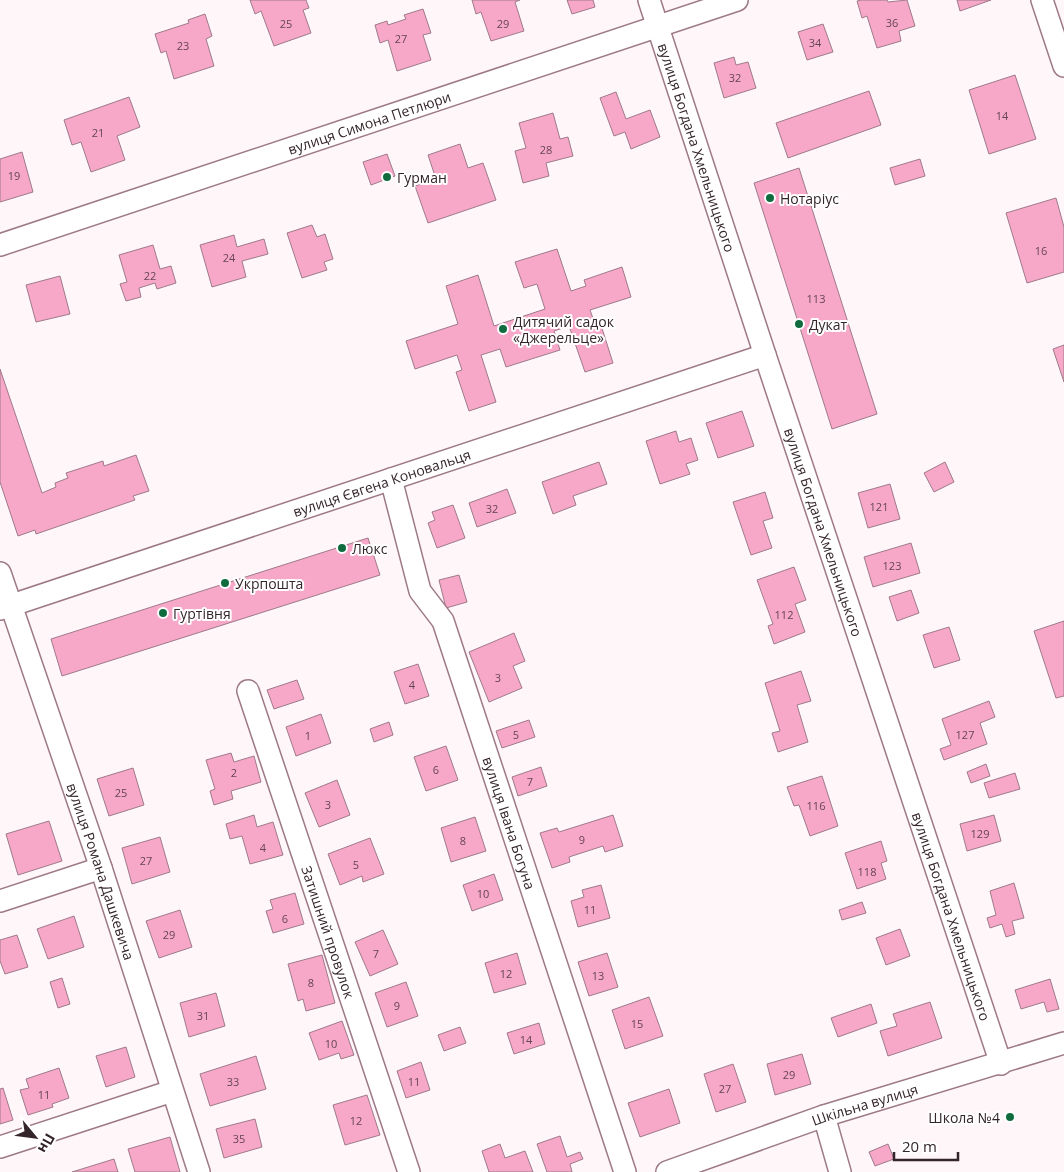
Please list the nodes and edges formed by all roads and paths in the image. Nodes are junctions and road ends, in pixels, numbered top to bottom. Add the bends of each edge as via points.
1 (650, 0) edge
2 (737, 0) edge
3 (1042, 0) edge
4 (657, 25) junction
5 (1064, 66) edge
6 (0, 245) edge
7 (765, 355) junction
8 (390, 479) junction
9 (0, 572) edge
10 (5, 607) edge
11 (248, 691) dead end
12 (101, 868) junction
13 (0, 901) edge
14 (1064, 1044) edge
15 (1001, 1064) junction
16 (172, 1091) junction
17 (824, 1116) junction
18 (0, 1147) edge
19 (199, 1172) edge
20 (409, 1172) edge
21 (624, 1172) edge
22 (668, 1172) edge
23 (840, 1172) edge

1 - 4 street, вулиця Богдана Хмельницького
2 - 4 street, вулиця Симона Петлюри
3 - 5 street
4 - 6 street, вулиця Симона Петлюри
4 - 7 street, вулиця Богдана Хмельницького
7 - 8 street, вулиця Євгена Коновальця
7 - 15 street, вулиця Богдана Хмельницького
8 - 10 street, вулиця Євгена Коновальця
8 - 21 street, вулиця Івана Богуна via 420,591 443,621
9 - 10 street, вулиця Романа Дашкевича
10 - 12 street, вулиця Романа Дашкевича
11 - 20 street, Затишний провулок
12 - 13 street
12 - 16 street, вулиця Романа Дашкевича
14 - 15 street, Шкільна вулиця
15 - 17 street, Шкільна вулиця
16 - 18 street
16 - 19 street, вулиця Романа Дашкевича
17 - 22 street, Шкільна вулиця
17 - 23 street

